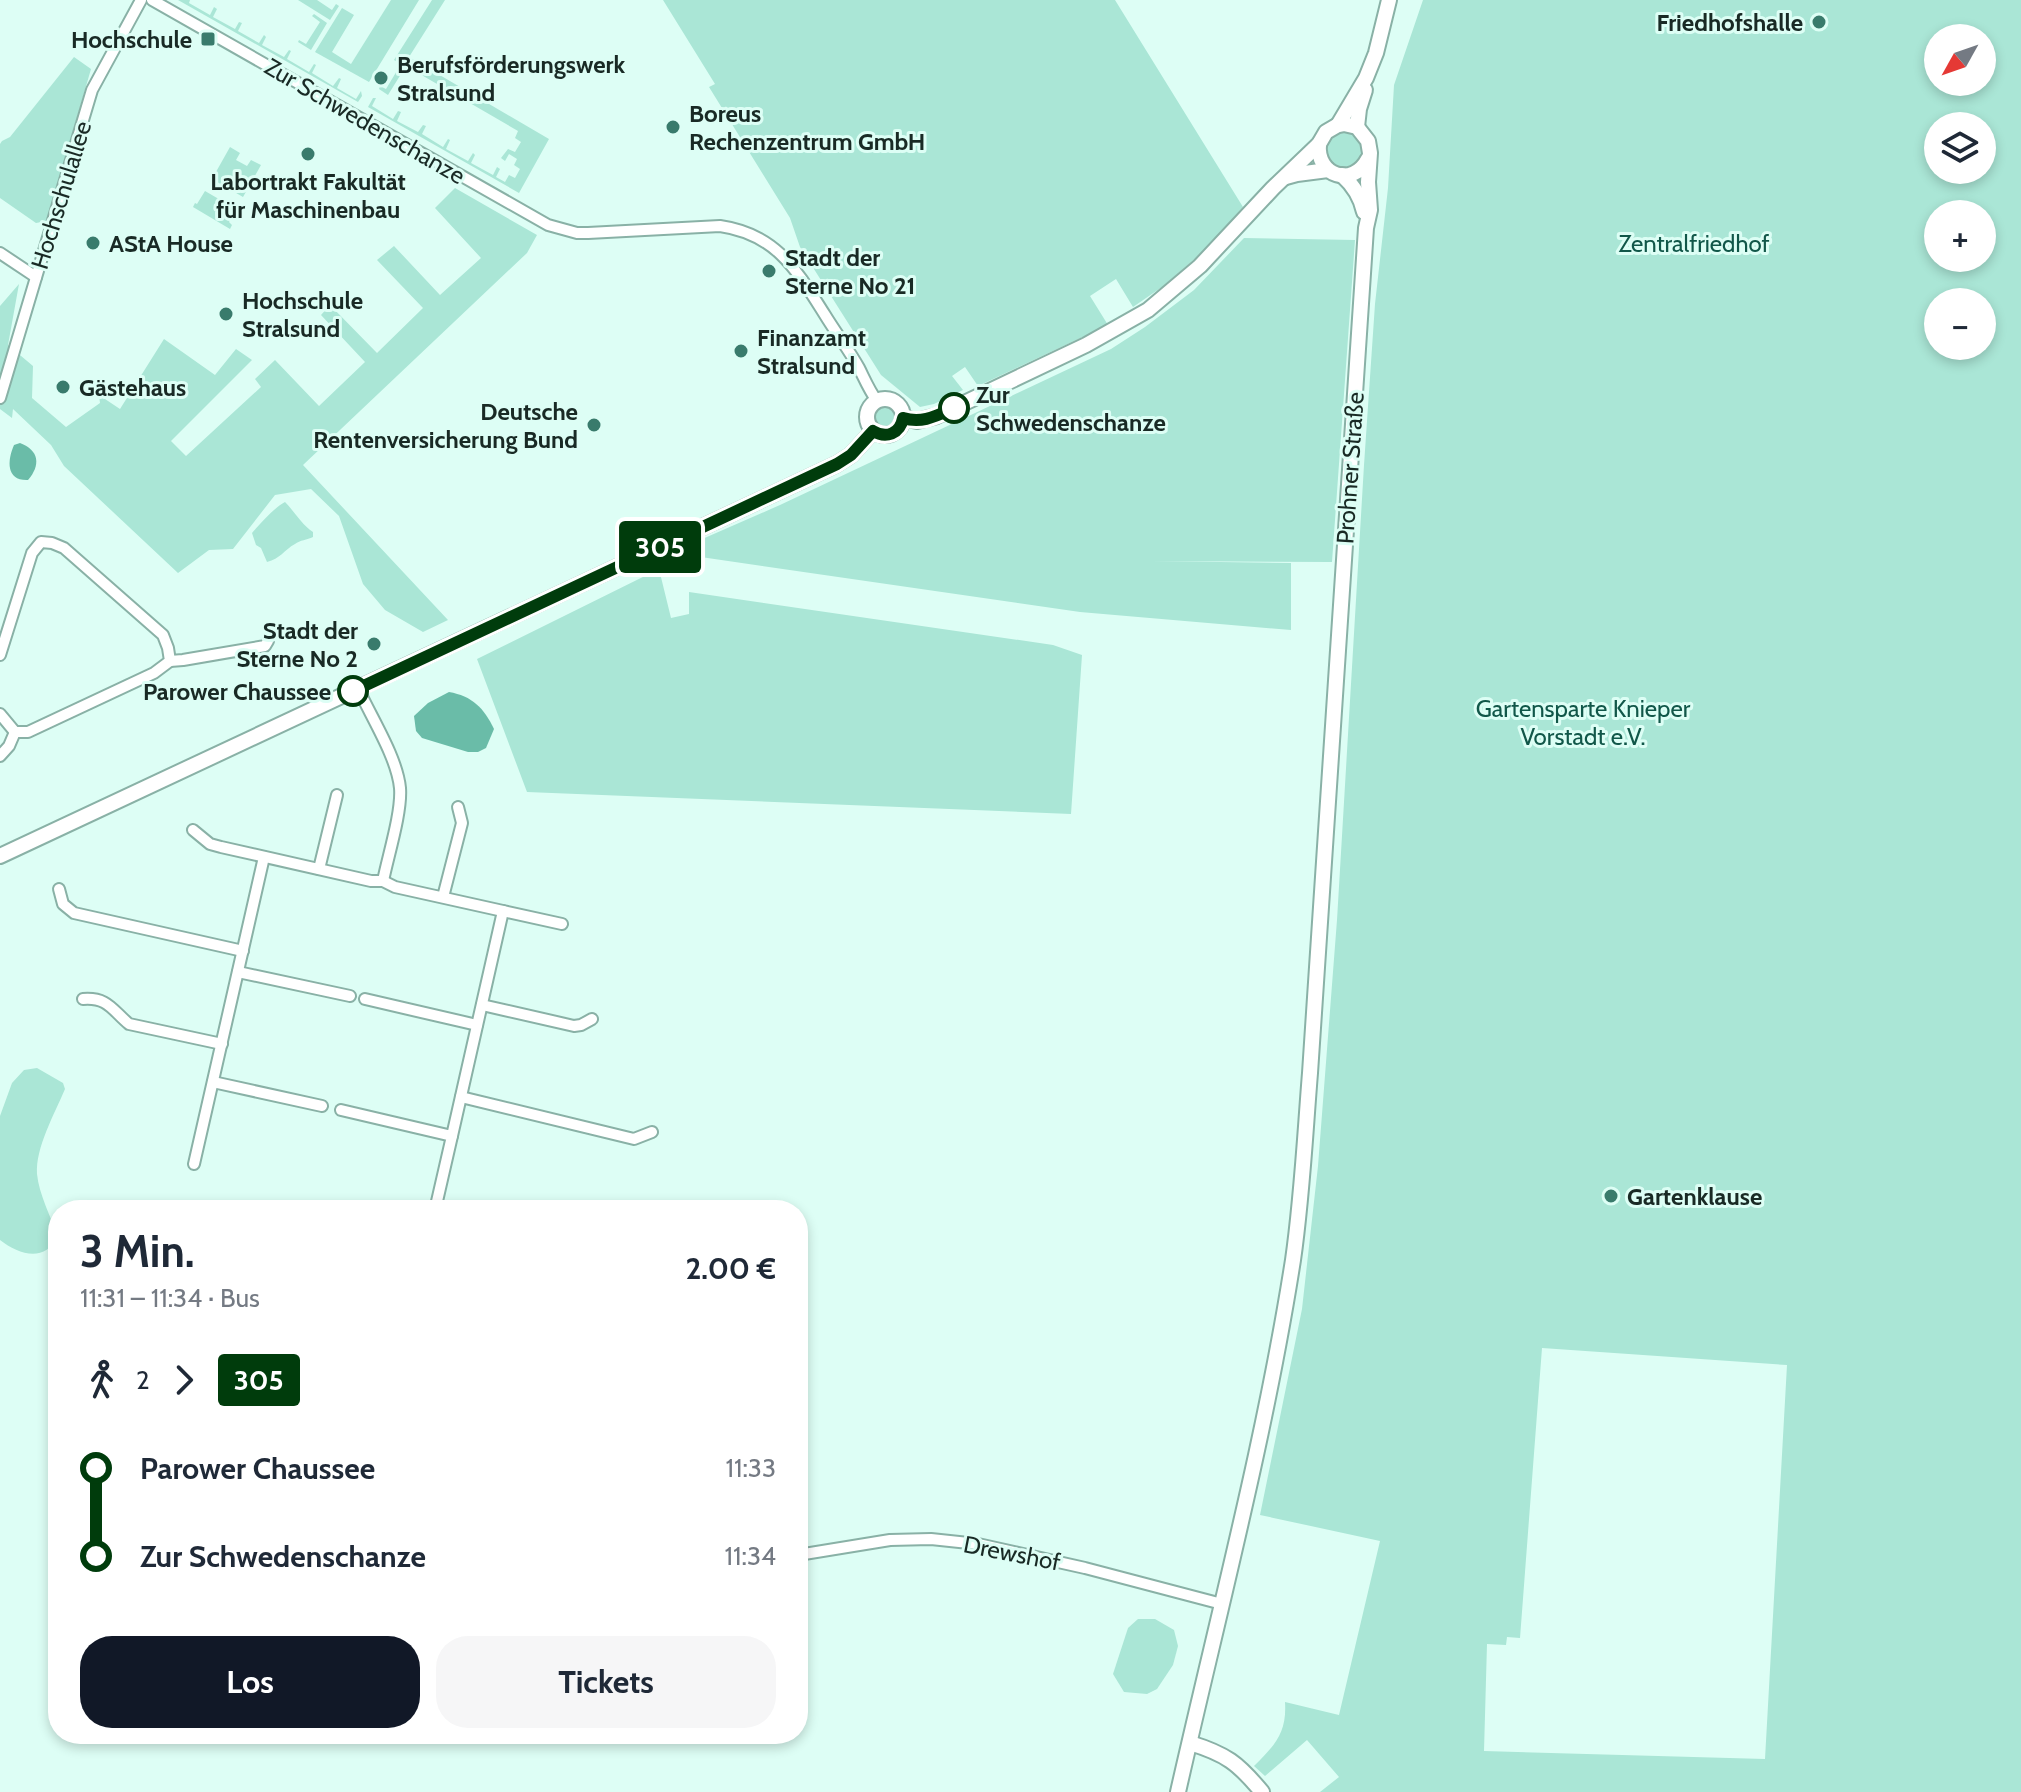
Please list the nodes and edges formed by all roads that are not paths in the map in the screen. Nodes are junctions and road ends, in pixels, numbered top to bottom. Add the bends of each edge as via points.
1 (141, 0) edge
2 (152, 0) edge
3 (1389, 0) edge
4 (1366, 78) junction
5 (1338, 125) junction
6 (1357, 127) junction
7 (1319, 144) junction
8 (1368, 159) junction
9 (1335, 173) junction
10 (1283, 178) junction
11 (1366, 228) junction
12 (0, 253) edge
13 (36, 277) junction
14 (0, 398) edge
15 (877, 401) junction
16 (903, 418) junction
17 (873, 431) junction
18 (268, 641) dead end
19 (0, 655) edge
20 (170, 661) junction
21 (358, 688) junction
22 (0, 714) edge
23 (15, 732) junction
24 (0, 756) edge
25 (337, 795) dead end
26 (458, 807) dead end
27 (193, 830) dead end
28 (0, 856) edge
29 (264, 857) junction
30 (319, 869) junction
31 (383, 881) junction
32 (59, 889) dead end
33 (443, 897) junction
34 (503, 911) junction
35 (562, 924) dead end
36 (243, 951) junction
37 (238, 972) junction
38 (350, 996) dead end
39 (83, 999) dead end
40 (365, 999) dead end
41 (482, 1005) junction
42 (592, 1019) dead end
43 (477, 1025) junction
44 (222, 1044) junction
45 (213, 1082) junction
46 (461, 1097) junction
47 (322, 1106) dead end
48 (341, 1110) dead end
49 (652, 1132) dead end
50 (452, 1136) junction
51 (194, 1164) dead end
52 (437, 1200) edge
53 (808, 1553) edge
54 (1222, 1604) junction
55 (1190, 1743) junction
56 (1178, 1792) edge
57 (1262, 1792) edge

1 - 13 street, Hochschulallee via 92,90
2 - 15 street, Zur Schwedenschanze via 548,225 577,233 720,226 768,242 798,273
3 - 4 main road
4 - 5 main road
4 - 6 main road
5 - 6 main road
5 - 7 main road
6 - 8 main road via 1368,141
7 - 9 main road via 1319,155
7 - 10 main road
8 - 9 main road via 1355,173
8 - 11 main road, Prohner Straße
9 - 10 main road
9 - 11 main road, Prohner Straße via 1352,185
10 - 16 main road via 1200,266 1130,321 937,416
11 - 54 main road, Prohner Straße via 1293,1256
12 - 13 street
13 - 14 street, Hochschulallee
15 - 16 main road via 895,402
15 - 17 main road via 867,414
16 - 17 main road via 895,433
17 - 21 main road via 837,464
18 - 20 street via 265,646
19 - 20 street via 32,553 41,542 64,548 163,635
20 - 23 street via 28,732
21 - 28 main road
21 - 31 street via 399,784
22 - 23 street
23 - 24 street
25 - 30 street
26 - 33 street via 462,823
27 - 29 street via 210,844
29 - 30 street
29 - 36 street
30 - 31 street
31 - 33 street
32 - 36 street via 63,904 74,913
33 - 34 street
34 - 35 street
34 - 41 street
36 - 37 street
37 - 38 street
37 - 44 street
39 - 44 street via 112,1005 129,1024
40 - 43 street
41 - 42 street via 574,1026
41 - 43 street
43 - 46 street
44 - 45 street
45 - 47 street
45 - 51 street
46 - 49 street via 634,1139
46 - 50 street
48 - 50 street
50 - 52 street
53 - 54 street, Drewshof via 890,1540 978,1544
54 - 55 main road, Prohner Straße
55 - 56 main road, Prohner Straße
55 - 57 main road via 1227,1758

